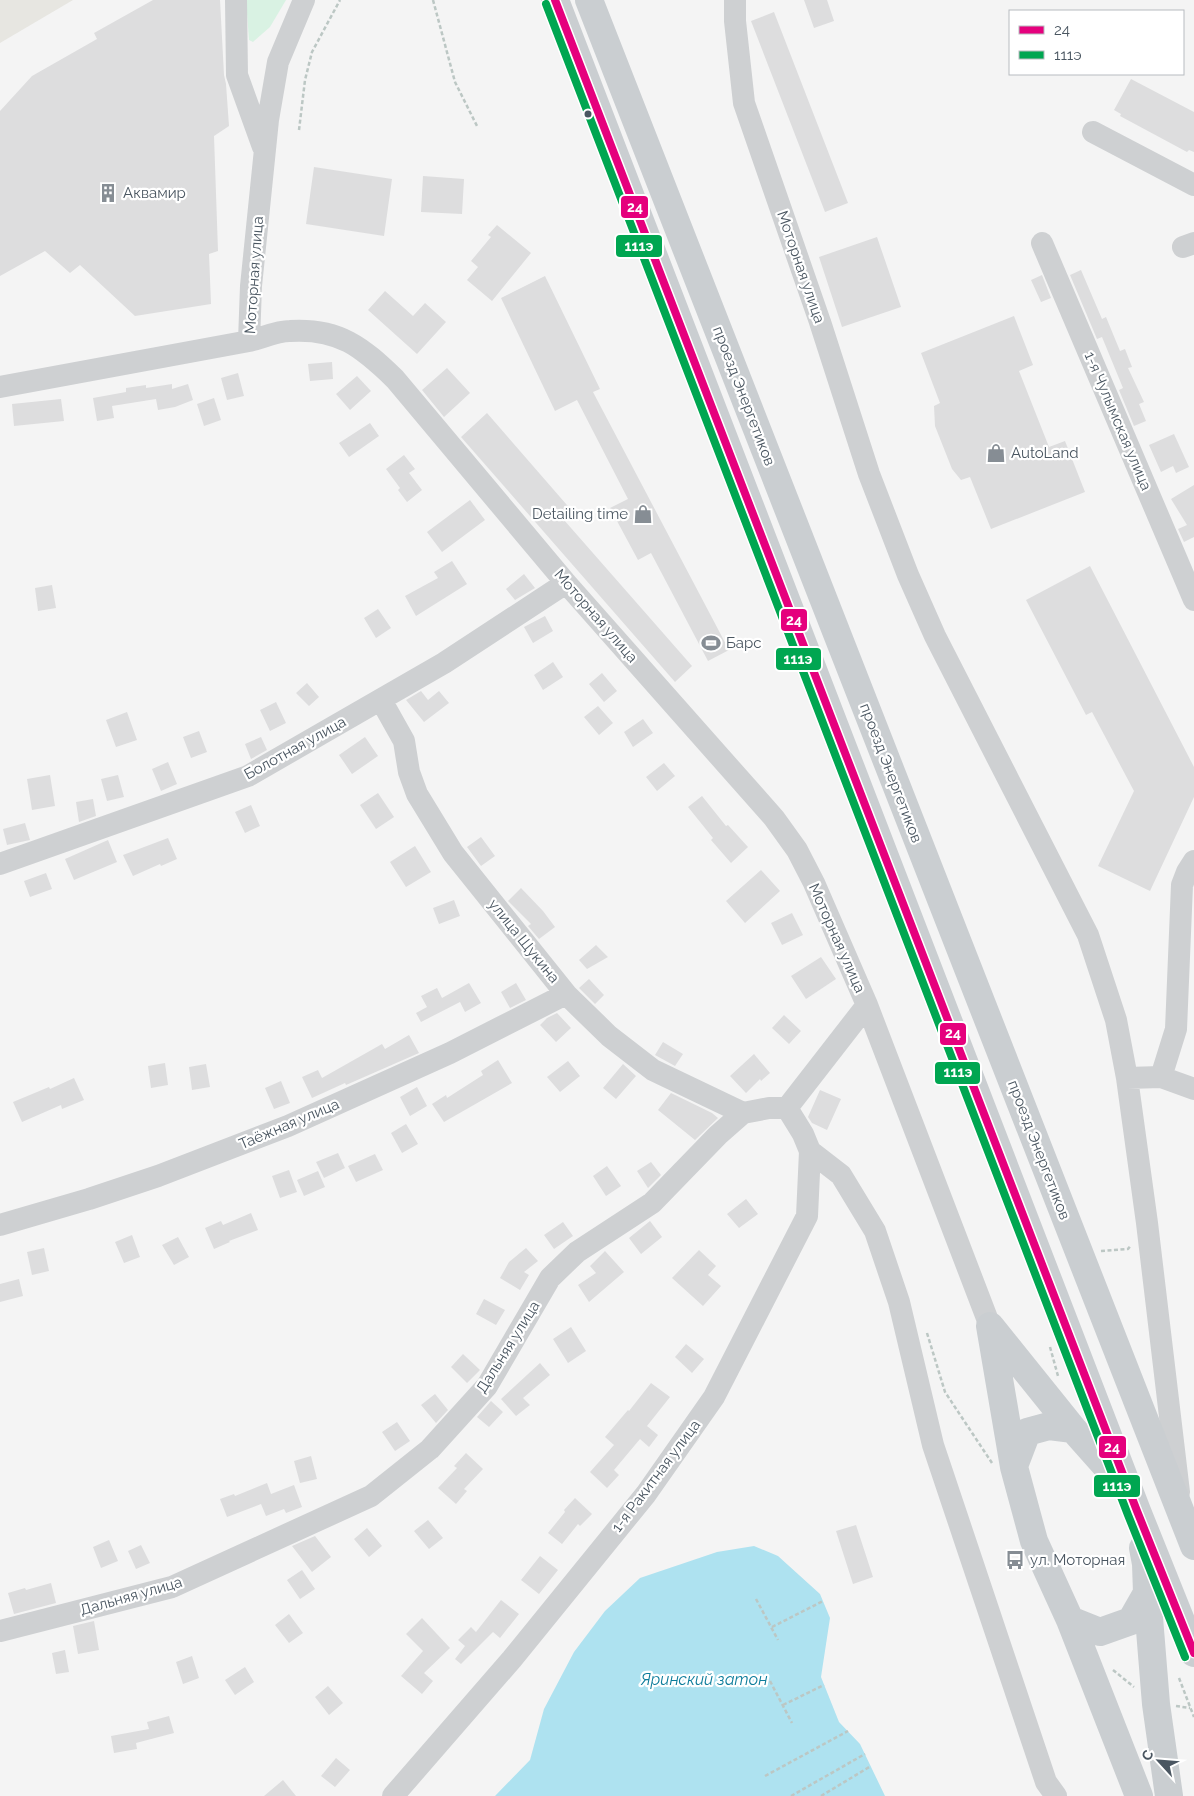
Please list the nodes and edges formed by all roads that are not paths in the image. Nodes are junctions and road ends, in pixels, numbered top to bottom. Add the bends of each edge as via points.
1 (236, 0) edge
2 (304, 0) edge
3 (555, 0) edge
4 (589, 0) edge
5 (735, 0) edge
6 (1093, 132) dead end
7 (264, 151) junction
8 (1194, 185) edge
9 (1042, 243) dead end
10 (249, 341) junction
11 (0, 387) edge
12 (566, 583) junction
13 (1194, 600) edge
14 (381, 700) junction
15 (1194, 861) edge
16 (0, 864) edge
17 (1186, 948) edge
18 (566, 994) junction
19 (867, 1005) junction
20 (1185, 1030) edge
21 (1161, 1077) junction
22 (1127, 1078) junction
23 (1194, 1089) edge
24 (787, 1108) junction
25 (743, 1113) junction
26 (810, 1151) junction
27 (0, 1225) edge
28 (990, 1326) junction
29 (1073, 1429) junction
30 (1005, 1469) junction
31 (1137, 1511) junction
32 (1182, 1518) junction
33 (1194, 1545) edge
34 (1146, 1593) junction
35 (1070, 1620) junction
36 (0, 1631) edge
37 (1194, 1653) edge
38 (1046, 1791) edge
39 (393, 1796) edge
40 (1139, 1796) edge
41 (1169, 1796) edge

1 - 7 street via 237,75
2 - 7 street, Моторная улица via 278,62
3 - 31 main road
4 - 32 main road, проезд Энергетиков
5 - 22 street, Моторная улица via 744,103 869,474 934,636 1088,935 1116,1020
6 - 8 street
7 - 10 street, Моторная улица
9 - 13 street, 1-я Чулымская улица
10 - 11 street
10 - 12 street, Моторная улица via 289,331 326,332 348,340 373,357
12 - 14 street, Болотная улица
12 - 19 street, Моторная улица via 774,818 797,850
14 - 16 street, Болотная улица via 248,776
14 - 18 street, улица Щукина via 404,741 409,772 417,794 453,853
15 - 17 street via 1182,885
17 - 20 street
18 - 25 street, улица Щукина via 609,1036 653,1070
18 - 27 street, Таёжная улица via 450,1053 288,1126 158,1176
19 - 24 street
19 - 28 street, Моторная улица
20 - 21 street
21 - 22 street
21 - 23 street
22 - 32 street, Моторная улица
24 - 25 street
24 - 26 street, 1-я Ракитная улица
25 - 36 street, Дальняя улица via 652,1203 577,1252 550,1278 487,1386 430,1449 371,1496 172,1587
26 - 38 street via 841,1175 875,1231 899,1302 933,1445
26 - 39 street, 1-я Ракитная улица via 807,1216 714,1397 646,1494 512,1659
28 - 29 main road
28 - 30 main road
29 - 30 main road via 1049,1426 1027,1432
29 - 31 main road via 1106,1465
30 - 35 main road
31 - 34 main road via 1146,1564
31 - 37 main road
32 - 33 main road, проезд Энергетиков
34 - 35 main road via 1131,1621 1100,1632
34 - 41 main road via 1156,1704
35 - 40 main road

